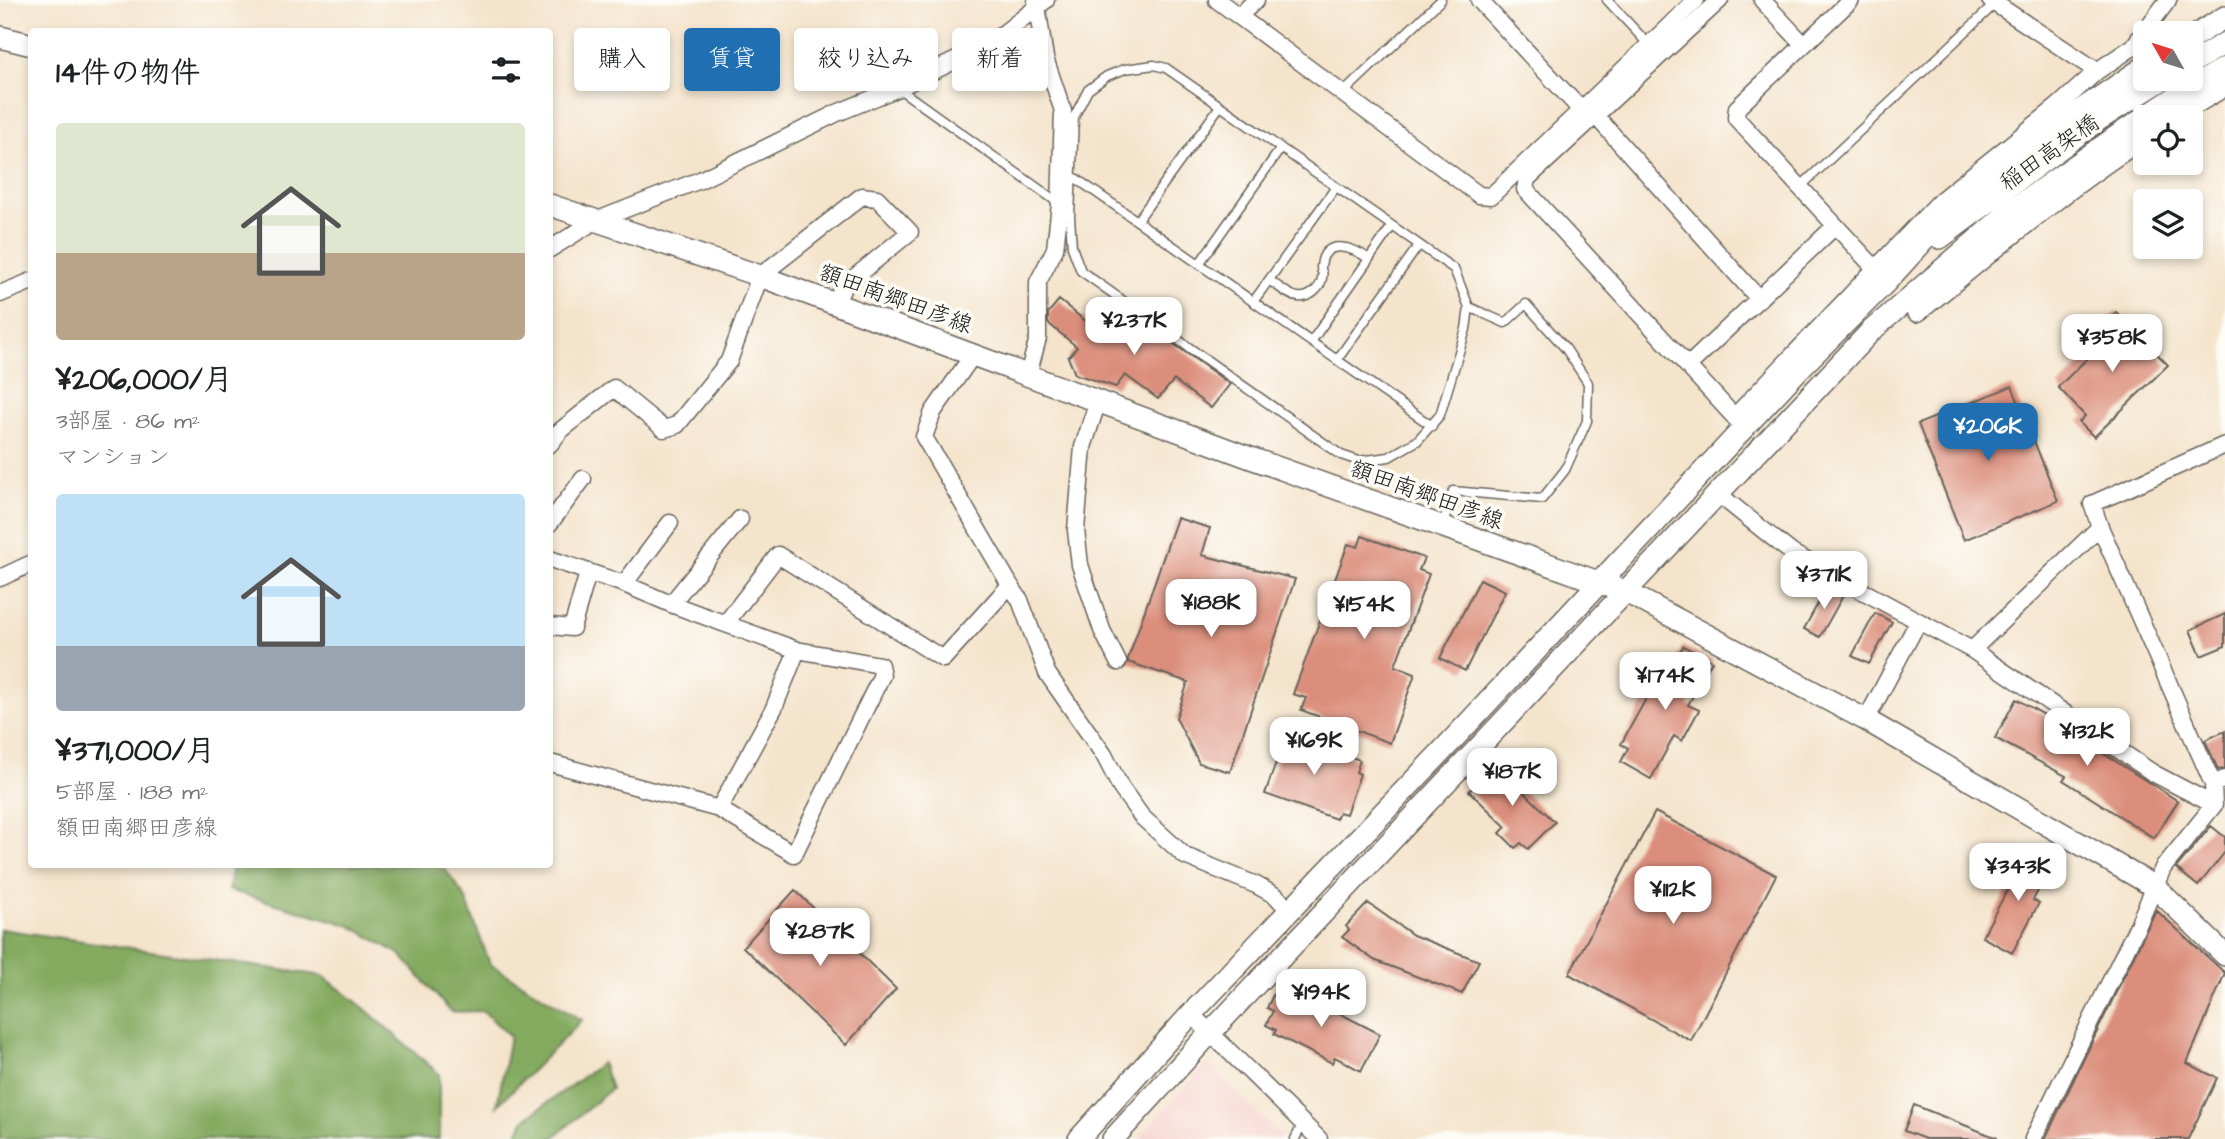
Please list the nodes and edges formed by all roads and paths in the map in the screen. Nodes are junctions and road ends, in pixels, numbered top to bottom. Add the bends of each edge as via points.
1 (1217, 0) edge
2 (1256, 0) edge
3 (1441, 0) edge
4 (1479, 0) edge
5 (1607, 0) edge
6 (1696, 0) edge
7 (1720, 0) edge
8 (1762, 0) edge
9 (1851, 0) edge
10 (2168, 0) edge
11 (1992, 2) edge
12 (1040, 3) edge
13 (1239, 16) junction
14 (2225, 17) edge
15 (2203, 31) edge
16 (0, 37) edge
17 (2225, 43) edge
18 (1803, 44) junction
19 (28, 45) edge
20 (1649, 45) junction
21 (2203, 56) edge
22 (2225, 68) edge
23 (938, 69) edge
24 (2097, 71) junction
25 (2133, 75) edge
26 (2225, 85) edge
27 (891, 91) edge
28 (902, 91) edge
29 (2144, 91) edge
30 (1342, 94) junction
31 (2192, 105) edge
32 (1220, 106) junction
33 (1588, 113) junction
34 (2133, 143) edge
35 (1281, 148) junction
36 (1071, 175) junction
37 (1336, 187) junction
38 (1799, 188) junction
39 (1060, 204) junction
40 (553, 206) edge
41 (595, 220) junction
42 (1137, 221) junction
43 (1392, 226) junction
44 (1835, 227) junction
45 (1419, 244) junction
46 (553, 247) edge
47 (1369, 259) junction
48 (1199, 264) junction
49 (760, 276) junction
50 (1881, 276) junction
51 (1269, 280) junction
52 (28, 283) edge
53 (0, 295) edge
54 (1759, 299) junction
55 (1253, 302) junction
56 (835, 303) junction
57 (1469, 307) junction
58 (1311, 342) junction
59 (973, 355) junction
60 (1337, 360) junction
61 (1688, 366) junction
62 (1028, 375) junction
63 (1826, 377) junction
64 (1098, 401) junction
65 (1739, 422) junction
66 (1432, 426) junction
67 (553, 440) edge
68 (2225, 445) edge
69 (583, 479) dead end
70 (1717, 493) junction
71 (553, 519) edge
72 (740, 519) dead end
73 (670, 523) dead end
74 (1442, 527) junction
75 (2100, 527) junction
76 (553, 560) edge
77 (28, 565) edge
78 (588, 573) junction
79 (0, 578) edge
80 (1597, 583) junction
81 (624, 584) junction
82 (1010, 585) junction
83 (1626, 592) junction
84 (671, 604) junction
85 (1918, 622) junction
86 (725, 624) junction
87 (553, 626) edge
88 (797, 650) junction
89 (1972, 650) junction
90 (1118, 662) dead end
91 (1866, 720) junction
92 (553, 764) edge
93 (2219, 782) edge
94 (2214, 805) junction
95 (719, 808) junction
96 (2155, 887) junction
97 (1289, 910) junction
98 (2225, 955) edge
99 (1191, 1014) junction
100 (1210, 1033) junction
101 (1303, 1124) junction
102 (1079, 1139) edge
103 (1113, 1139) edge
104 (1295, 1139) edge
105 (1319, 1139) edge
106 (2033, 1139) edge

1 - 13 street
2 - 13 street
3 - 30 lane
4 - 33 street
5 - 20 lane
6 - 20 street
7 - 33 street
8 - 18 street
9 - 18 street
10 - 24 street via 2133,47
11 - 24 street
11 - 38 lane
12 - 23 street via 990,44
12 - 39 street via 1045,58 1063,111
13 - 30 street
14 - 15 street
16 - 19 street
17 - 21 street
18 - 38 street via 1737,108 1736,118
20 - 33 street
22 - 63 street, 稲田高架橋 via 2008,213 1871,331
24 - 50 street via 1941,200
25 - 50 street via 2031,144
26 - 31 street
27 - 41 street via 700,180
28 - 39 lane
29 - 50 street, 稲田高架橋
30 - 33 street via 1479,195 1490,196
32 - 35 lane
32 - 36 lane via 1162,66 1138,66 1107,76 1088,90 1074,117
32 - 42 lane
33 - 54 street
33 - 61 street via 1527,179 1525,189
34 - 63 street
35 - 37 lane
35 - 48 lane
36 - 42 lane
36 - 66 lane via 1072,247 1081,271 1341,455 1359,461 1389,457
37 - 43 lane
37 - 51 lane
38 - 44 street
39 - 62 street via 1055,249 1038,282 1038,338
40 - 41 street, 額田南郷田彦線
41 - 46 street
41 - 49 street, 額田南郷田彦線
42 - 48 lane
43 - 45 lane
43 - 47 lane
44 - 50 street
44 - 54 street
45 - 57 lane via 1454,269
45 - 60 lane
47 - 51 lane via 1352,248 1333,248 1321,266 1323,277 1318,287 1299,298
47 - 58 lane
48 - 55 lane
49 - 56 street, 額田南郷田彦線
49 - 56 street via 862,196 877,198 910,232 844,286
49 - 67 street via 729,361 677,425 664,429 614,388
50 - 65 street
51 - 55 lane
52 - 53 street
54 - 61 street
55 - 58 lane
56 - 59 street, 額田南郷田彦線
57 - 66 lane via 1440,415
57 - 74 lane via 1505,323 1526,304 1566,349 1588,383 1587,421 1565,470 1542,499 1453,491
58 - 60 lane
59 - 62 street, 額田南郷田彦線
59 - 82 street via 933,412 924,438
60 - 66 lane
61 - 65 street
62 - 64 street, 額田南郷田彦線
63 - 70 street
64 - 74 street, 額田南郷田彦線
64 - 90 street via 1083,447 1076,530 1080,565
65 - 80 street
68 - 75 street via 2092,504
69 - 71 street
70 - 83 street
70 - 85 street via 1792,553
72 - 84 street
73 - 81 street
74 - 80 street, 額田南郷田彦線
75 - 89 street
75 - 93 street
76 - 78 street
77 - 79 street
78 - 81 street
78 - 87 street via 572,628
80 - 83 street, 額田南郷田彦線
80 - 97 street
81 - 84 street
82 - 86 street via 943,659 778,555
82 - 97 street via 1048,673 1142,817 1185,856 1256,885
83 - 91 street, 額田南郷田彦線
83 - 100 street
84 - 86 street
85 - 89 street
85 - 91 street
86 - 88 street
88 - 95 street via 774,708
88 - 95 street via 880,665 882,675 794,854
89 - 94 street via 2153,774
91 - 96 street, 額田南郷田彦線
92 - 95 street
93 - 94 street
94 - 96 street via 2163,868
96 - 98 street, 額田南郷田彦線
96 - 106 street
97 - 99 street
99 - 100 street
99 - 102 street
100 - 101 street
100 - 103 street
101 - 104 lane
101 - 105 street

